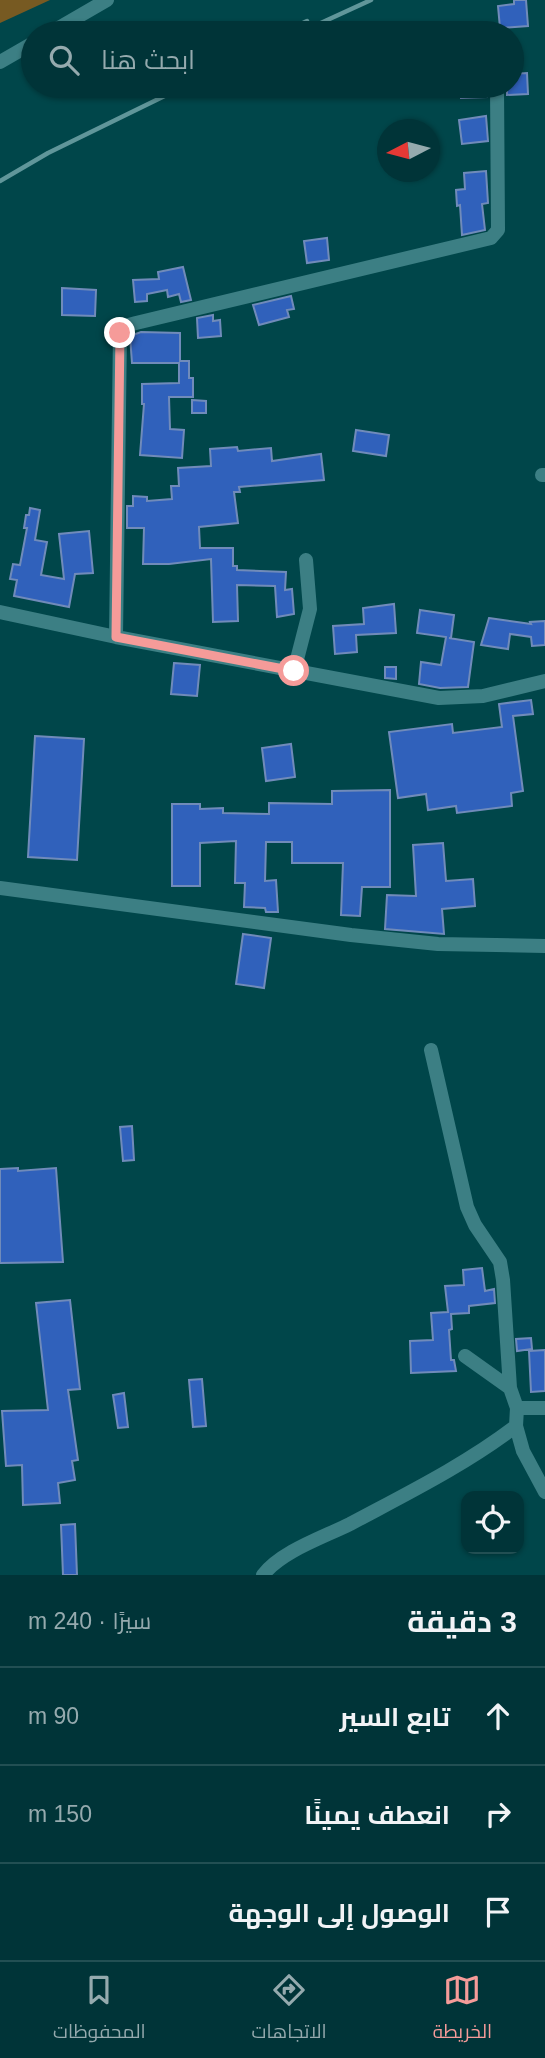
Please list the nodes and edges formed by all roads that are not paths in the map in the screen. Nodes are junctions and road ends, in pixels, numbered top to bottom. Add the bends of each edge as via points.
1 (107, 0) edge
2 (71, 21) edge
3 (21, 50) edge
4 (0, 62) edge
5 (497, 98) edge
6 (306, 559) dead end
7 (0, 612) edge
8 (116, 637) junction
9 (294, 671) junction
10 (545, 681) edge
11 (0, 888) edge
12 (545, 946) edge
13 (431, 1050) dead end
14 (465, 1356) dead end
15 (510, 1388) junction
16 (517, 1408) junction
17 (545, 1408) edge
18 (516, 1426) junction
19 (545, 1492) edge
20 (263, 1575) edge

1 - 2 street
3 - 4 street
5 - 8 street via 498,230 491,238 136,323 120,333
6 - 9 street via 310,609
7 - 8 street
8 - 9 street
9 - 10 street via 439,698 482,696
11 - 12 street via 438,944
13 - 15 street via 467,1207 499,1262
14 - 15 street
15 - 16 street
16 - 17 street
16 - 18 street
18 - 19 street via 523,1451
18 - 20 street via 482,1452 281,1557

